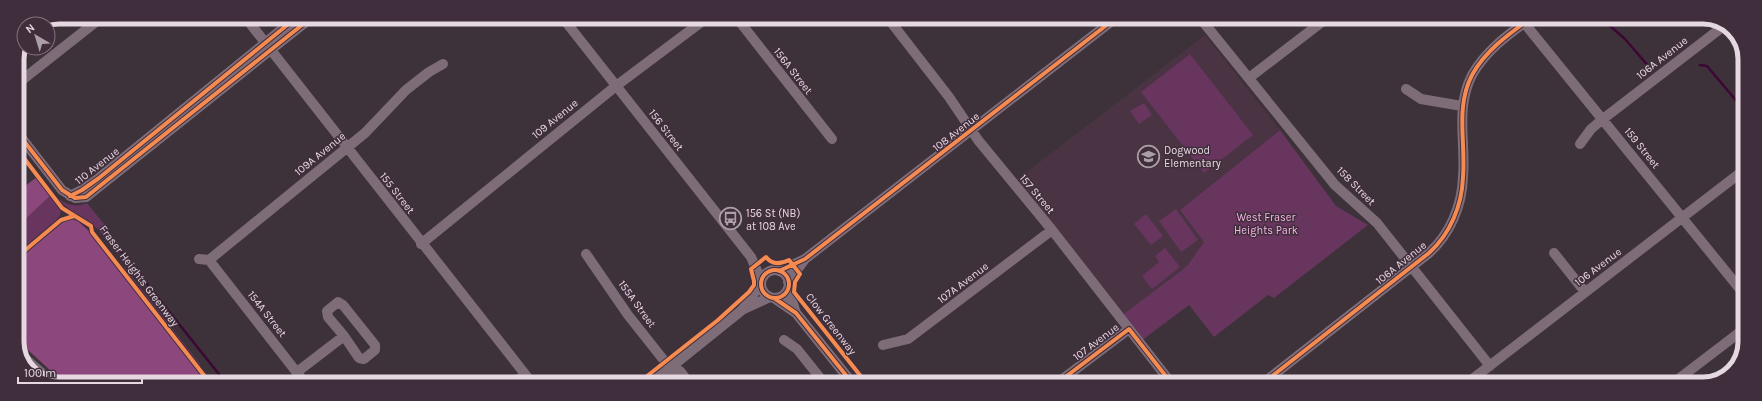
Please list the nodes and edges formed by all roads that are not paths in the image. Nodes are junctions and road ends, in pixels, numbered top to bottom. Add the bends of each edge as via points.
1 (93, 24) edge
2 (250, 24) edge
3 (290, 24) edge
4 (302, 24) edge
5 (567, 24) edge
6 (699, 24) edge
7 (742, 24) edge
8 (892, 24) edge
9 (1109, 24) edge
10 (1206, 24) edge
11 (1319, 24) edge
12 (1520, 24) edge
13 (1529, 24) edge
14 (1720, 29) edge
15 (268, 47) junction
16 (443, 64) dead end
17 (24, 78) edge
18 (1249, 78) junction
19 (616, 86) junction
20 (1406, 89) dead end
21 (1462, 106) junction
22 (1603, 119) junction
23 (971, 131) junction
24 (832, 139) dead end
25 (24, 141) edge
26 (1580, 144) dead end
27 (348, 148) junction
28 (1738, 175) edge
29 (1682, 218) junction
30 (1052, 230) junction
31 (421, 244) junction
32 (1554, 253) dead end
33 (586, 254) dead end
34 (751, 257) junction
35 (805, 259) junction
36 (204, 260) joint
37 (1412, 266) junction
38 (776, 270) junction
39 (761, 283) junction
40 (788, 285) junction
41 (1738, 287) edge
42 (1584, 292) junction
43 (772, 297) junction
44 (742, 310) junction
45 (796, 313) junction
46 (1129, 329) junction
47 (1738, 334) edge
48 (344, 336) junction
49 (784, 340) dead end
50 (883, 345) dead end
51 (1490, 366) junction
52 (670, 368) junction
53 (297, 372) junction
54 (525, 374) junction
55 (301, 377) edge
56 (521, 377) edge
57 (527, 377) edge
58 (659, 377) edge
59 (672, 377) edge
60 (685, 377) edge
61 (819, 377) edge
62 (847, 377) edge
63 (1065, 377) edge
64 (1167, 377) edge
65 (1271, 377) edge
66 (1475, 377) edge
67 (1681, 377) edge

1 - 17 street
2 - 15 street, 155 Street
3 - 15 street, 110 Avenue
4 - 15 street, 110 Avenue
5 - 19 street, 156 Street
6 - 19 street, 109 Avenue
7 - 24 street, 156A Street
8 - 23 street, 157 Street via 949,97
9 - 23 street, 108 Avenue
10 - 18 street, 158 Street
11 - 18 street
12 - 21 street via 1484,58 1469,82
13 - 22 street, 159 Street
14 - 22 street, 106A Avenue
15 - 25 street, 110 Avenue via 94,193 83,198 70,196 58,186
15 - 27 street, 155 Street
16 - 27 street, 109A Avenue via 400,95 371,128
18 - 37 street, 158 Street via 1335,184 1377,223
19 - 31 street, 109 Avenue
19 - 34 street, 156 Street
20 - 21 street via 1421,99
21 - 37 street, 106A Avenue via 1464,176 1458,207 1437,245
22 - 26 street, 106A Avenue via 1591,129
22 - 29 street, 159 Street
23 - 30 street, 157 Street
23 - 35 street, 108 Avenue
27 - 31 street, 155 Street
27 - 36 street, 109A Avenue
28 - 29 street, 106 Avenue
29 - 41 street, 159 Street
29 - 42 street, 106 Avenue
30 - 46 street, 157 Street
30 - 50 street, 107A Avenue via 908,339
31 - 54 street, 155 Street
32 - 42 street
33 - 52 street, 155A Street via 628,315
34 - 38 street, 156 Street
34 - 39 street, 156 Street
35 - 38 street, 108 Avenue
35 - 40 street, 108 Avenue
36 - 53 street, 154A Street
37 - 51 street, 158 Street
37 - 65 street, 106A Avenue
38 - 39 street via 766,273
38 - 40 street via 786,276
39 - 43 street via 764,294
39 - 44 street
40 - 43 street via 784,295
40 - 45 street
42 - 51 street, 106 Avenue
43 - 44 street
43 - 45 street
44 - 52 street
45 - 62 street
46 - 63 street, 107 Avenue
46 - 64 street, 157 Street
47 - 67 street
48 - 48 street via 359,358 364,359 375,350 374,345 344,305 338,302 327,311 328,317
48 - 53 street
49 - 61 street via 797,349
51 - 66 street, 106 Avenue
52 - 58 street
52 - 59 street, 155A Street
52 - 60 street, 155A Street via 680,371
53 - 55 street, 154A Street
54 - 56 street
54 - 57 street, 155 Street

